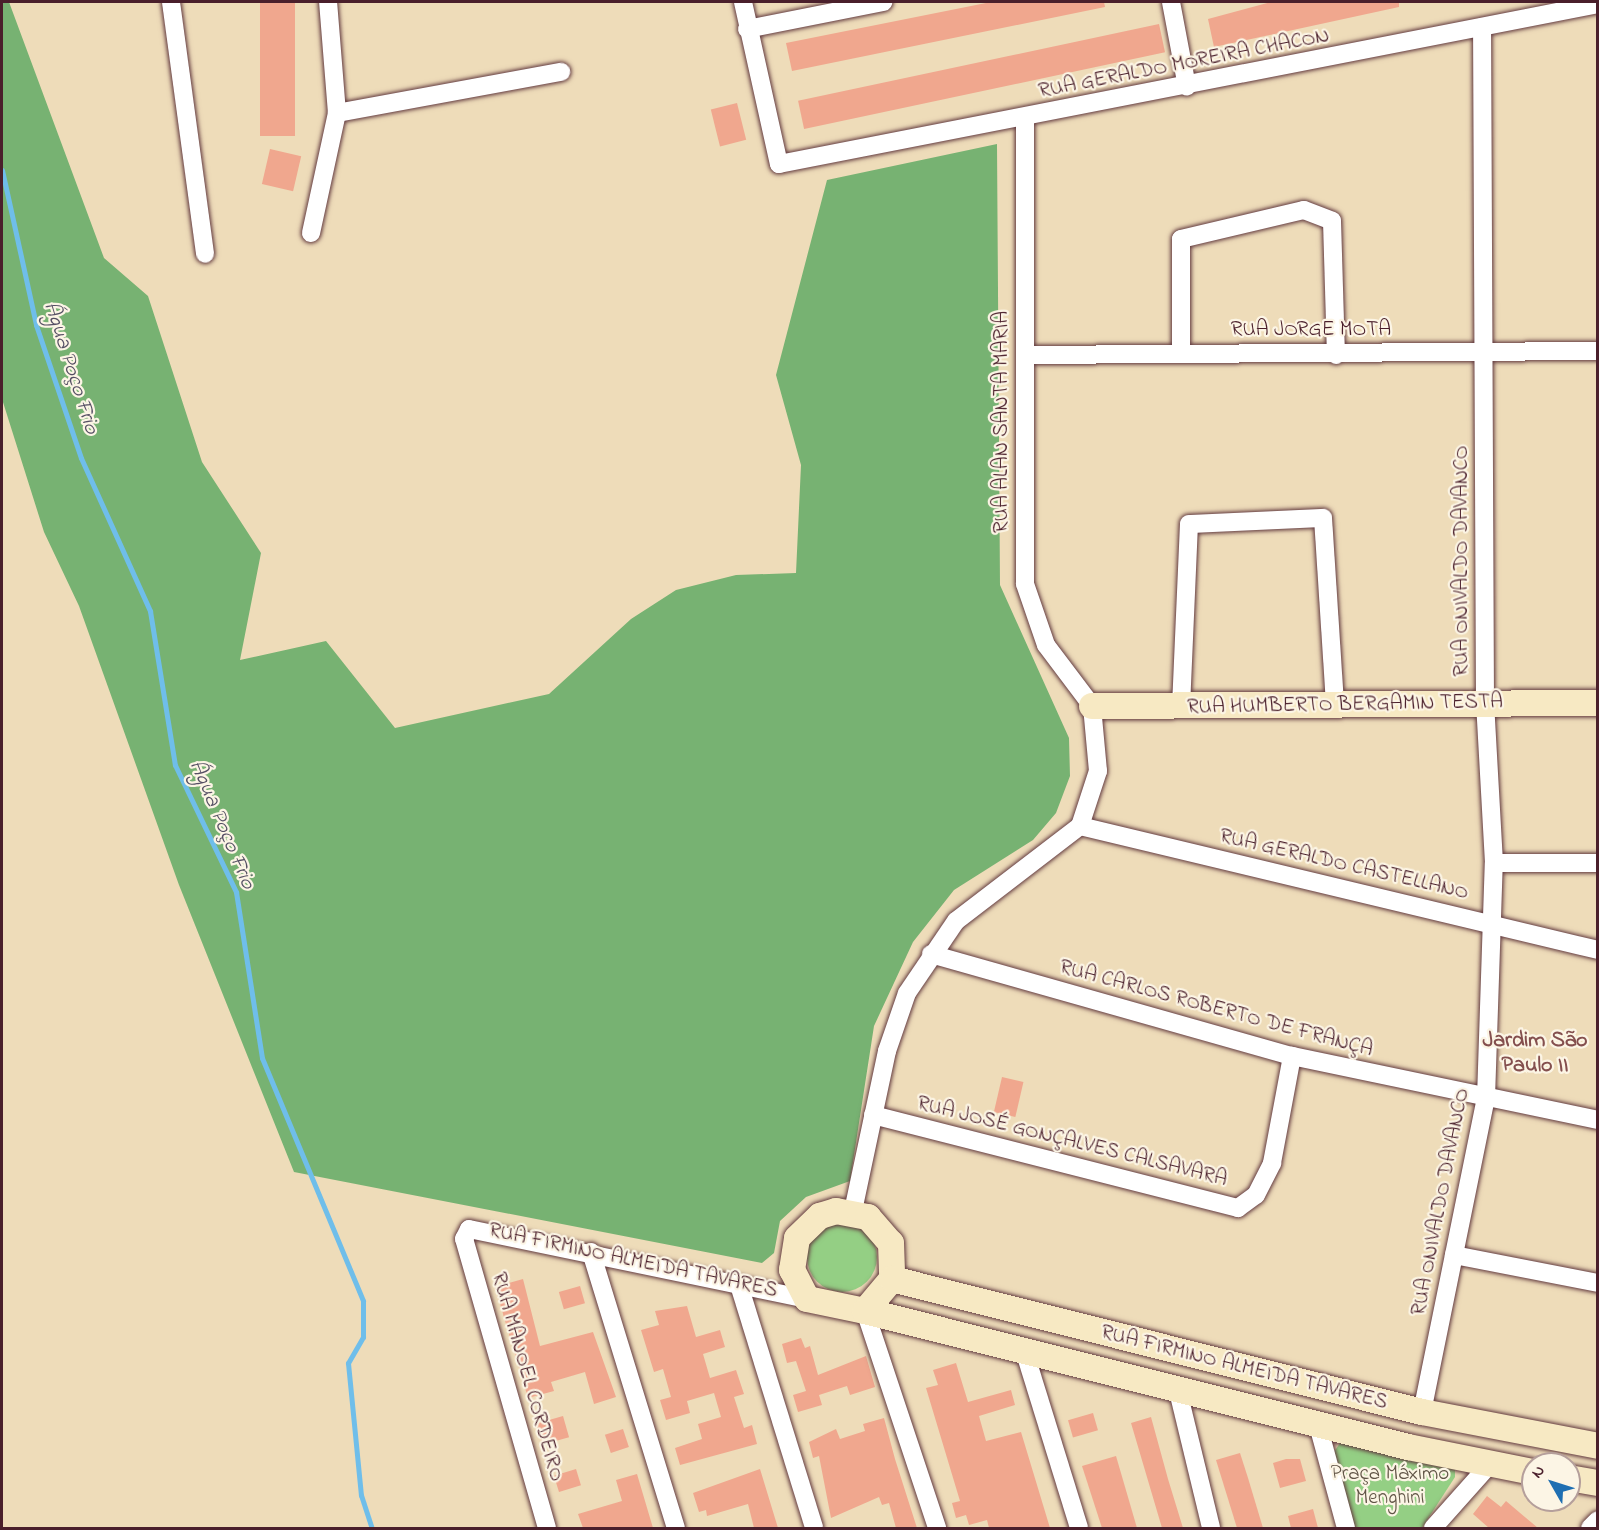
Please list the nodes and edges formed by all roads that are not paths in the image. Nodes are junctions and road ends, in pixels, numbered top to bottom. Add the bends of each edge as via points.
1 (171, 2) edge
2 (328, 2) edge
3 (743, 2) edge
4 (883, 2) edge
5 (1171, 2) edge
6 (1598, 4) edge
7 (1482, 27) junction
8 (747, 29) junction
9 (561, 72) dead end
10 (1187, 87) junction
11 (338, 113) junction
12 (1025, 120) junction
13 (311, 233) dead end
14 (205, 254) dead end
15 (1598, 351) edge
16 (1181, 352) junction
17 (1483, 352) junction
18 (1025, 355) junction
19 (1336, 355) junction
20 (1598, 702) edge
21 (1485, 704) junction
22 (1092, 706) junction
23 (1335, 706) junction
24 (1181, 707) junction
25 (1080, 826) junction
26 (1494, 863) junction
27 (1598, 863) edge
28 (1493, 922) junction
29 (1598, 950) edge
30 (931, 954) junction
31 (1292, 1056) junction
32 (1486, 1098) junction
33 (873, 1115) junction
34 (1598, 1120) edge
35 (853, 1211) junction
36 (464, 1239) joint
37 (591, 1252) junction
38 (1454, 1255) junction
39 (892, 1279) junction
40 (1598, 1283) edge
41 (739, 1285) junction
42 (807, 1299) junction
43 (865, 1311) junction
44 (1024, 1350) junction
45 (1177, 1387) junction
46 (1422, 1412) junction
47 (1318, 1425) junction
48 (1598, 1446) edge
49 (1490, 1464) junction
50 (1521, 1470) edge
51 (1581, 1480) edge
52 (1598, 1483) edge
53 (1598, 1520) edge
54 (547, 1528) edge
55 (676, 1528) edge
56 (814, 1528) edge
57 (937, 1528) edge
58 (1079, 1528) edge
59 (1211, 1528) edge
60 (1346, 1528) edge
61 (1433, 1528) edge
62 (1590, 1528) edge

1 - 14 street
2 - 11 street
3 - 8 street
4 - 8 street
5 - 10 street
6 - 7 street, RUA GERALDO MOREIRA CHACON
7 - 10 street, RUA GERALDO MOREIRA CHACON
7 - 17 street, RUA ONIVALDO DAVANCO
8 - 12 street, RUA GERALDO MOREIRA CHACON via 779,164
9 - 11 street
10 - 12 street, RUA GERALDO MOREIRA CHACON
11 - 13 street
12 - 18 street, RUA ALAN SANTA MARIA
15 - 17 street, RUA JORGE MOTA
16 - 18 street, RUA JORGE MOTA
16 - 19 street, RUA JORGE MOTA
16 - 19 street via 1182,239 1304,210 1332,220
17 - 19 street, RUA JORGE MOTA
17 - 21 street, RUA ONIVALDO DAVANCO
18 - 22 street, RUA ALAN SANTA MARIA via 1025,584 1046,645
20 - 21 street, RUA HUMBERTO BERGAMIN TESTA
21 - 23 street, RUA HUMBERTO BERGAMIN TESTA
21 - 26 street, RUA ONIVALDO DAVANCO
22 - 24 street, RUA HUMBERTO BERGAMIN TESTA
22 - 25 street via 1100,753
23 - 24 street, RUA HUMBERTO BERGAMIN TESTA
23 - 24 street via 1323,518 1189,524
25 - 28 street, RUA GERALDO CASTELLANO
25 - 30 street via 1042,861 973,906
26 - 27 street
26 - 28 street, RUA ONIVALDO DAVANCO
28 - 29 street, RUA GERALDO CASTELLANO
28 - 32 street, RUA ONIVALDO DAVANCO
30 - 31 street, RUA CARLOS ROBERTO DE FRANÇA
30 - 33 street via 899,1012
31 - 32 street, RUA CARLOS ROBERTO DE FRANÇA
31 - 33 street, RUA JOSÉ GONÇALVES CALSAVARA via 1272,1163 1256,1194 1238,1208
32 - 34 street, RUA CARLOS ROBERTO DE FRANÇA
32 - 38 street, RUA ONIVALDO DAVANCO
33 - 35 street
35 - 39 street via 882,1228 891,1244
35 - 42 street, RUA FIRMINO ALMEIDA TAVARES via 820,1216 797,1238 792,1270
36 - 37 street, RUA FIRMINO ALMEIDA TAVARES via 469,1229 478,1227
36 - 54 street, RUA MANOEL CORDEIRO
37 - 41 street, RUA FIRMINO ALMEIDA TAVARES
37 - 55 street
38 - 40 street
38 - 46 street, RUA ONIVALDO DAVANCO
39 - 43 street
39 - 46 street, RUA FIRMINO ALMEIDA TAVARES
41 - 42 street, RUA FIRMINO ALMEIDA TAVARES
41 - 56 street
42 - 43 street, RUA FIRMINO ALMEIDA TAVARES
43 - 44 street, RUA FIRMINO ALMEIDA TAVARES
43 - 57 street
44 - 45 street, RUA FIRMINO ALMEIDA TAVARES
44 - 58 street
45 - 47 street, RUA FIRMINO ALMEIDA TAVARES
45 - 59 street
46 - 48 street, RUA FIRMINO ALMEIDA TAVARES
47 - 49 street, RUA FIRMINO ALMEIDA TAVARES
47 - 60 street
49 - 50 street, RUA FIRMINO ALMEIDA TAVARES
49 - 61 street
51 - 52 street
53 - 62 street

